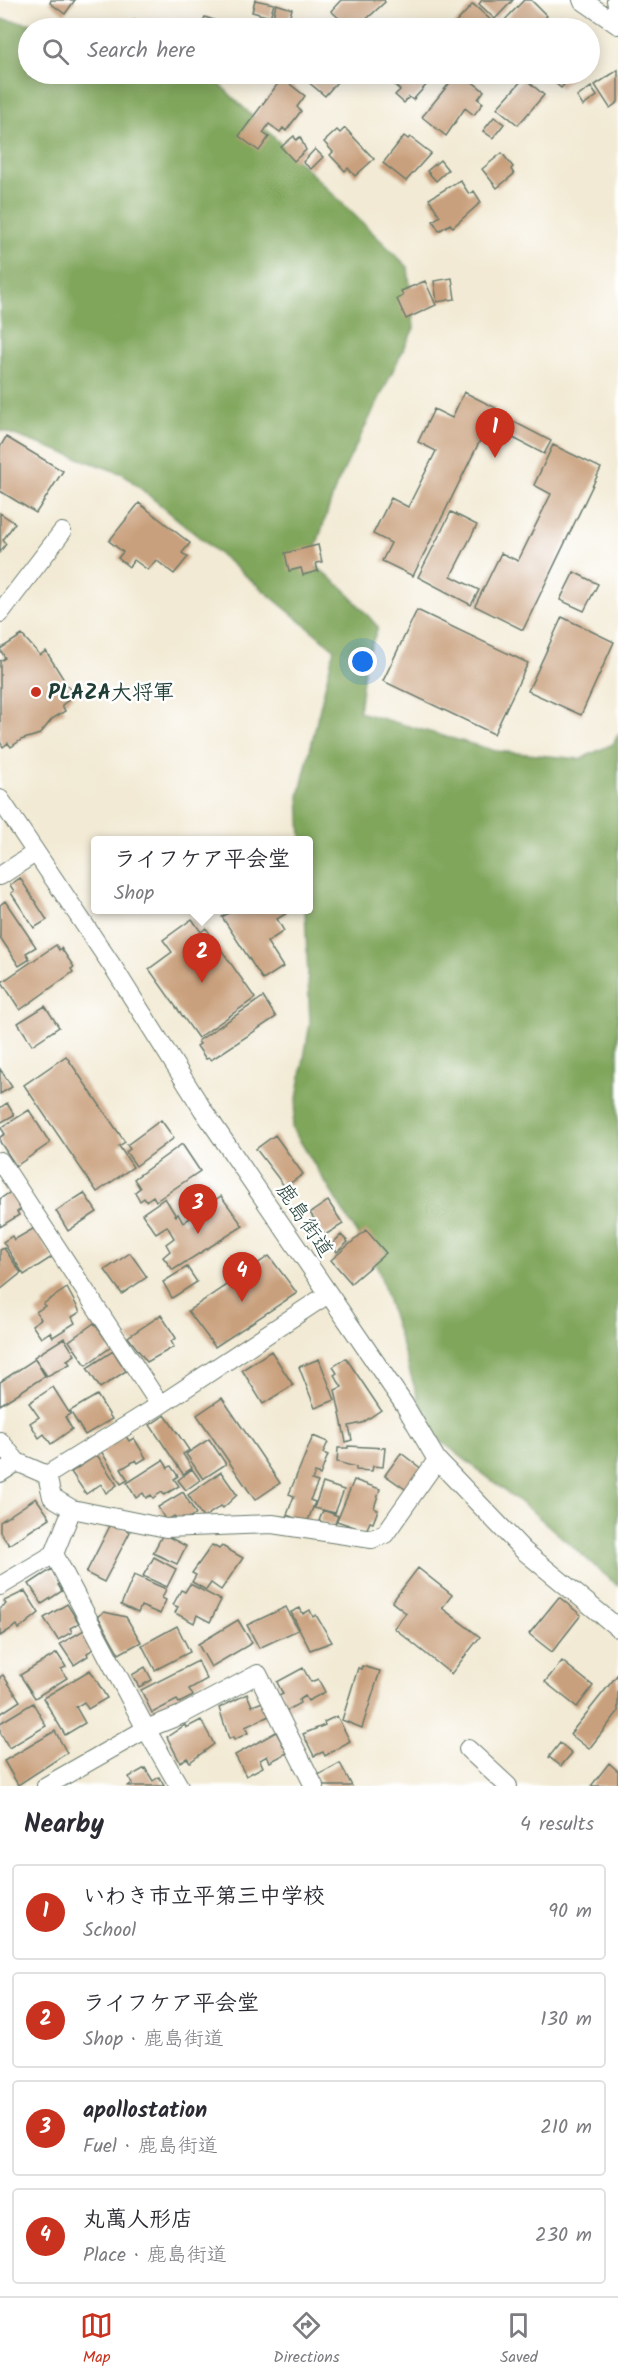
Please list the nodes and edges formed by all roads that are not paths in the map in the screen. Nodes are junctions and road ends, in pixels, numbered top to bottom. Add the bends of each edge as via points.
1 (582, 0) edge
2 (616, 0) edge
3 (618, 12) edge
4 (618, 25) edge
5 (62, 532) dead end
6 (0, 614) edge
7 (0, 799) edge
8 (35, 853) junction
9 (0, 876) edge
10 (0, 1161) edge
11 (328, 1294) junction
12 (160, 1405) junction
13 (0, 1441) edge
14 (437, 1460) junction
15 (17, 1462) junction
16 (0, 1473) edge
17 (47, 1475) junction
18 (72, 1509) junction
19 (54, 1554) junction
20 (0, 1586) edge
21 (618, 1629) edge
22 (146, 1729) junction
23 (468, 1749) dead end
24 (46, 1786) edge
25 (179, 1786) edge
26 (314, 1786) edge
27 (508, 1786) edge

1 - 4 street
2 - 3 street
5 - 6 street
7 - 8 street, 鹿島街道
8 - 9 street
8 - 11 street, 鹿島街道
10 - 12 street
11 - 12 street
11 - 14 street, 鹿島街道 via 404,1404
12 - 17 street
13 - 15 street
14 - 18 street via 385,1534 372,1539 272,1524 166,1528
14 - 21 street, 鹿島街道 via 524,1551
15 - 16 street
15 - 17 street
17 - 18 street via 52,1497
18 - 19 street
19 - 20 street
19 - 22 street
22 - 24 street
22 - 25 street
22 - 26 street via 258,1674
23 - 27 street

